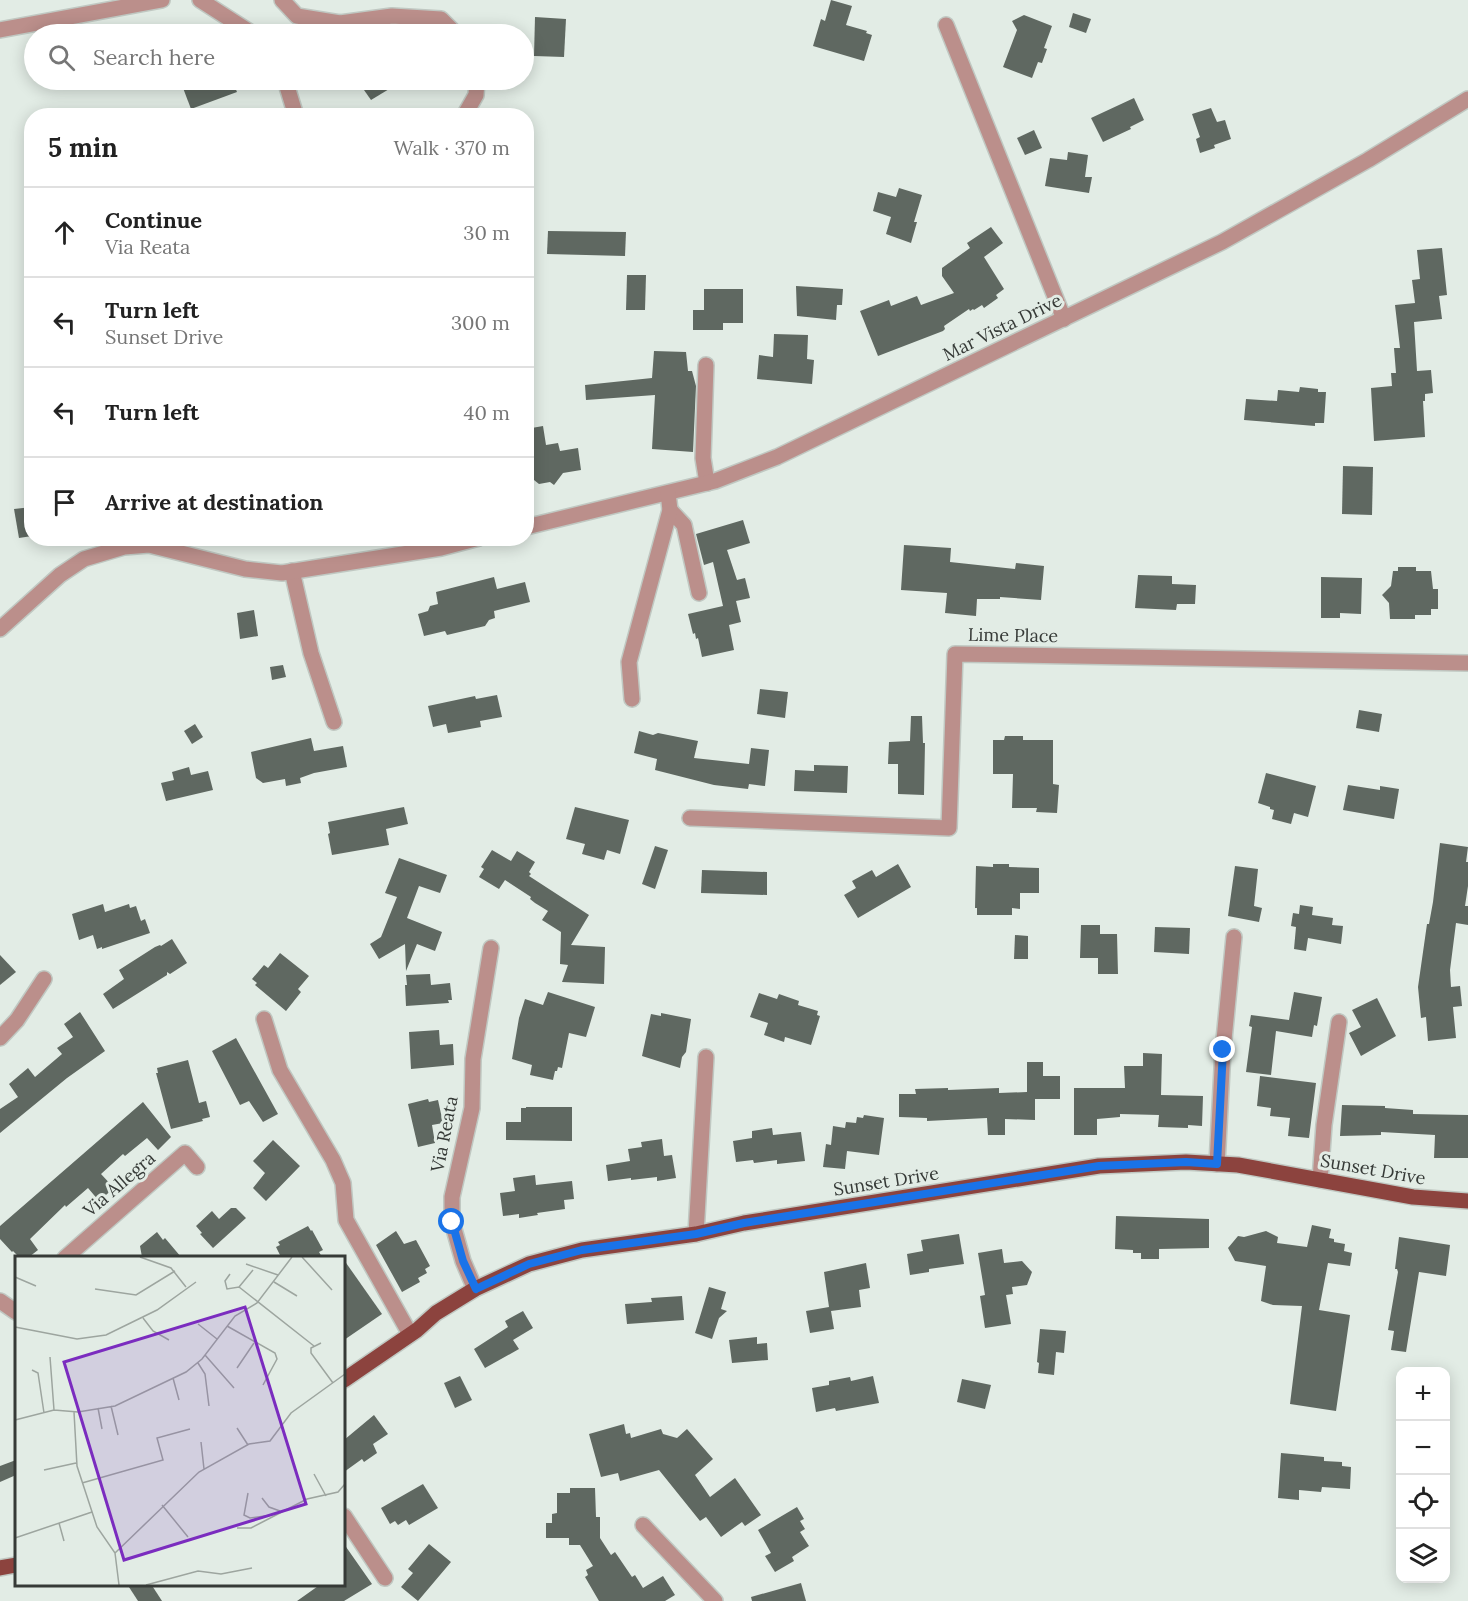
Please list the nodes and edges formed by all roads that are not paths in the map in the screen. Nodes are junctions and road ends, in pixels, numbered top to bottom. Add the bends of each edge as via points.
1 (162, 0) edge
2 (200, 0) edge
3 (282, 0) edge
4 (32, 24) edge
5 (238, 24) edge
6 (446, 24) edge
7 (946, 25) dead end
8 (24, 26) edge
9 (0, 30) edge
10 (288, 90) edge
11 (476, 90) edge
12 (1468, 99) edge
13 (294, 108) edge
14 (469, 108) edge
15 (1064, 319) junction
16 (706, 365) dead end
17 (707, 483) junction
18 (668, 493) junction
19 (670, 510) junction
20 (534, 525) edge
21 (136, 546) edge
22 (153, 546) edge
23 (449, 546) edge
24 (292, 571) junction
25 (699, 593) dead end
26 (0, 629) edge
27 (1468, 663) edge
28 (632, 699) dead end
29 (334, 722) dead end
30 (690, 818) dead end
31 (1234, 937) dead end
32 (491, 948) dead end
33 (44, 979) dead end
34 (264, 1019) dead end
35 (1339, 1022) dead end
36 (0, 1038) edge
37 (706, 1057) dead end
38 (1217, 1164) junction
39 (198, 1167) dead end
40 (1320, 1180) junction
41 (1468, 1201) edge
42 (696, 1234) junction
43 (66, 1256) edge
44 (476, 1289) junction
45 (0, 1301) edge
46 (15, 1311) edge
47 (410, 1334) junction
48 (345, 1379) edge
49 (345, 1518) edge
50 (643, 1526) dead end
51 (15, 1565) edge
52 (0, 1568) edge
53 (385, 1578) dead end
54 (715, 1601) edge

1 - 4 street
2 - 5 street
3 - 6 street via 297,16 339,23 392,16 441,19
7 - 15 street
8 - 9 street
10 - 13 street
11 - 14 street
12 - 15 street, Mar Vista Drive via 1222,242
15 - 17 street, Mar Vista Drive via 777,457
16 - 17 street via 703,458
17 - 18 street, Mar Vista Drive
18 - 19 street
18 - 20 street, Mar Vista Drive
19 - 25 street via 684,525
19 - 28 street via 629,662
21 - 26 street via 84,559 60,574
22 - 24 street via 245,569
23 - 24 street
24 - 29 street via 311,653
27 - 30 street, Lime Place via 955,654 949,828
31 - 38 street
32 - 44 street, Via Reata via 473,1059 472,1108 452,1197 452,1222
33 - 36 street
34 - 47 street via 280,1070 343,1183 346,1220
35 - 40 street
37 - 42 street
38 - 40 main road, Sunset Drive
38 - 42 main road, Sunset Drive via 1099,1166
39 - 43 street, Via Allegra via 185,1153
40 - 41 main road, Sunset Drive via 1413,1197
42 - 44 main road, Sunset Drive via 582,1250 529,1264
44 - 47 main road, Sunset Drive
45 - 46 street
47 - 48 main road, Sunset Drive
49 - 53 street
50 - 54 street
51 - 52 main road

